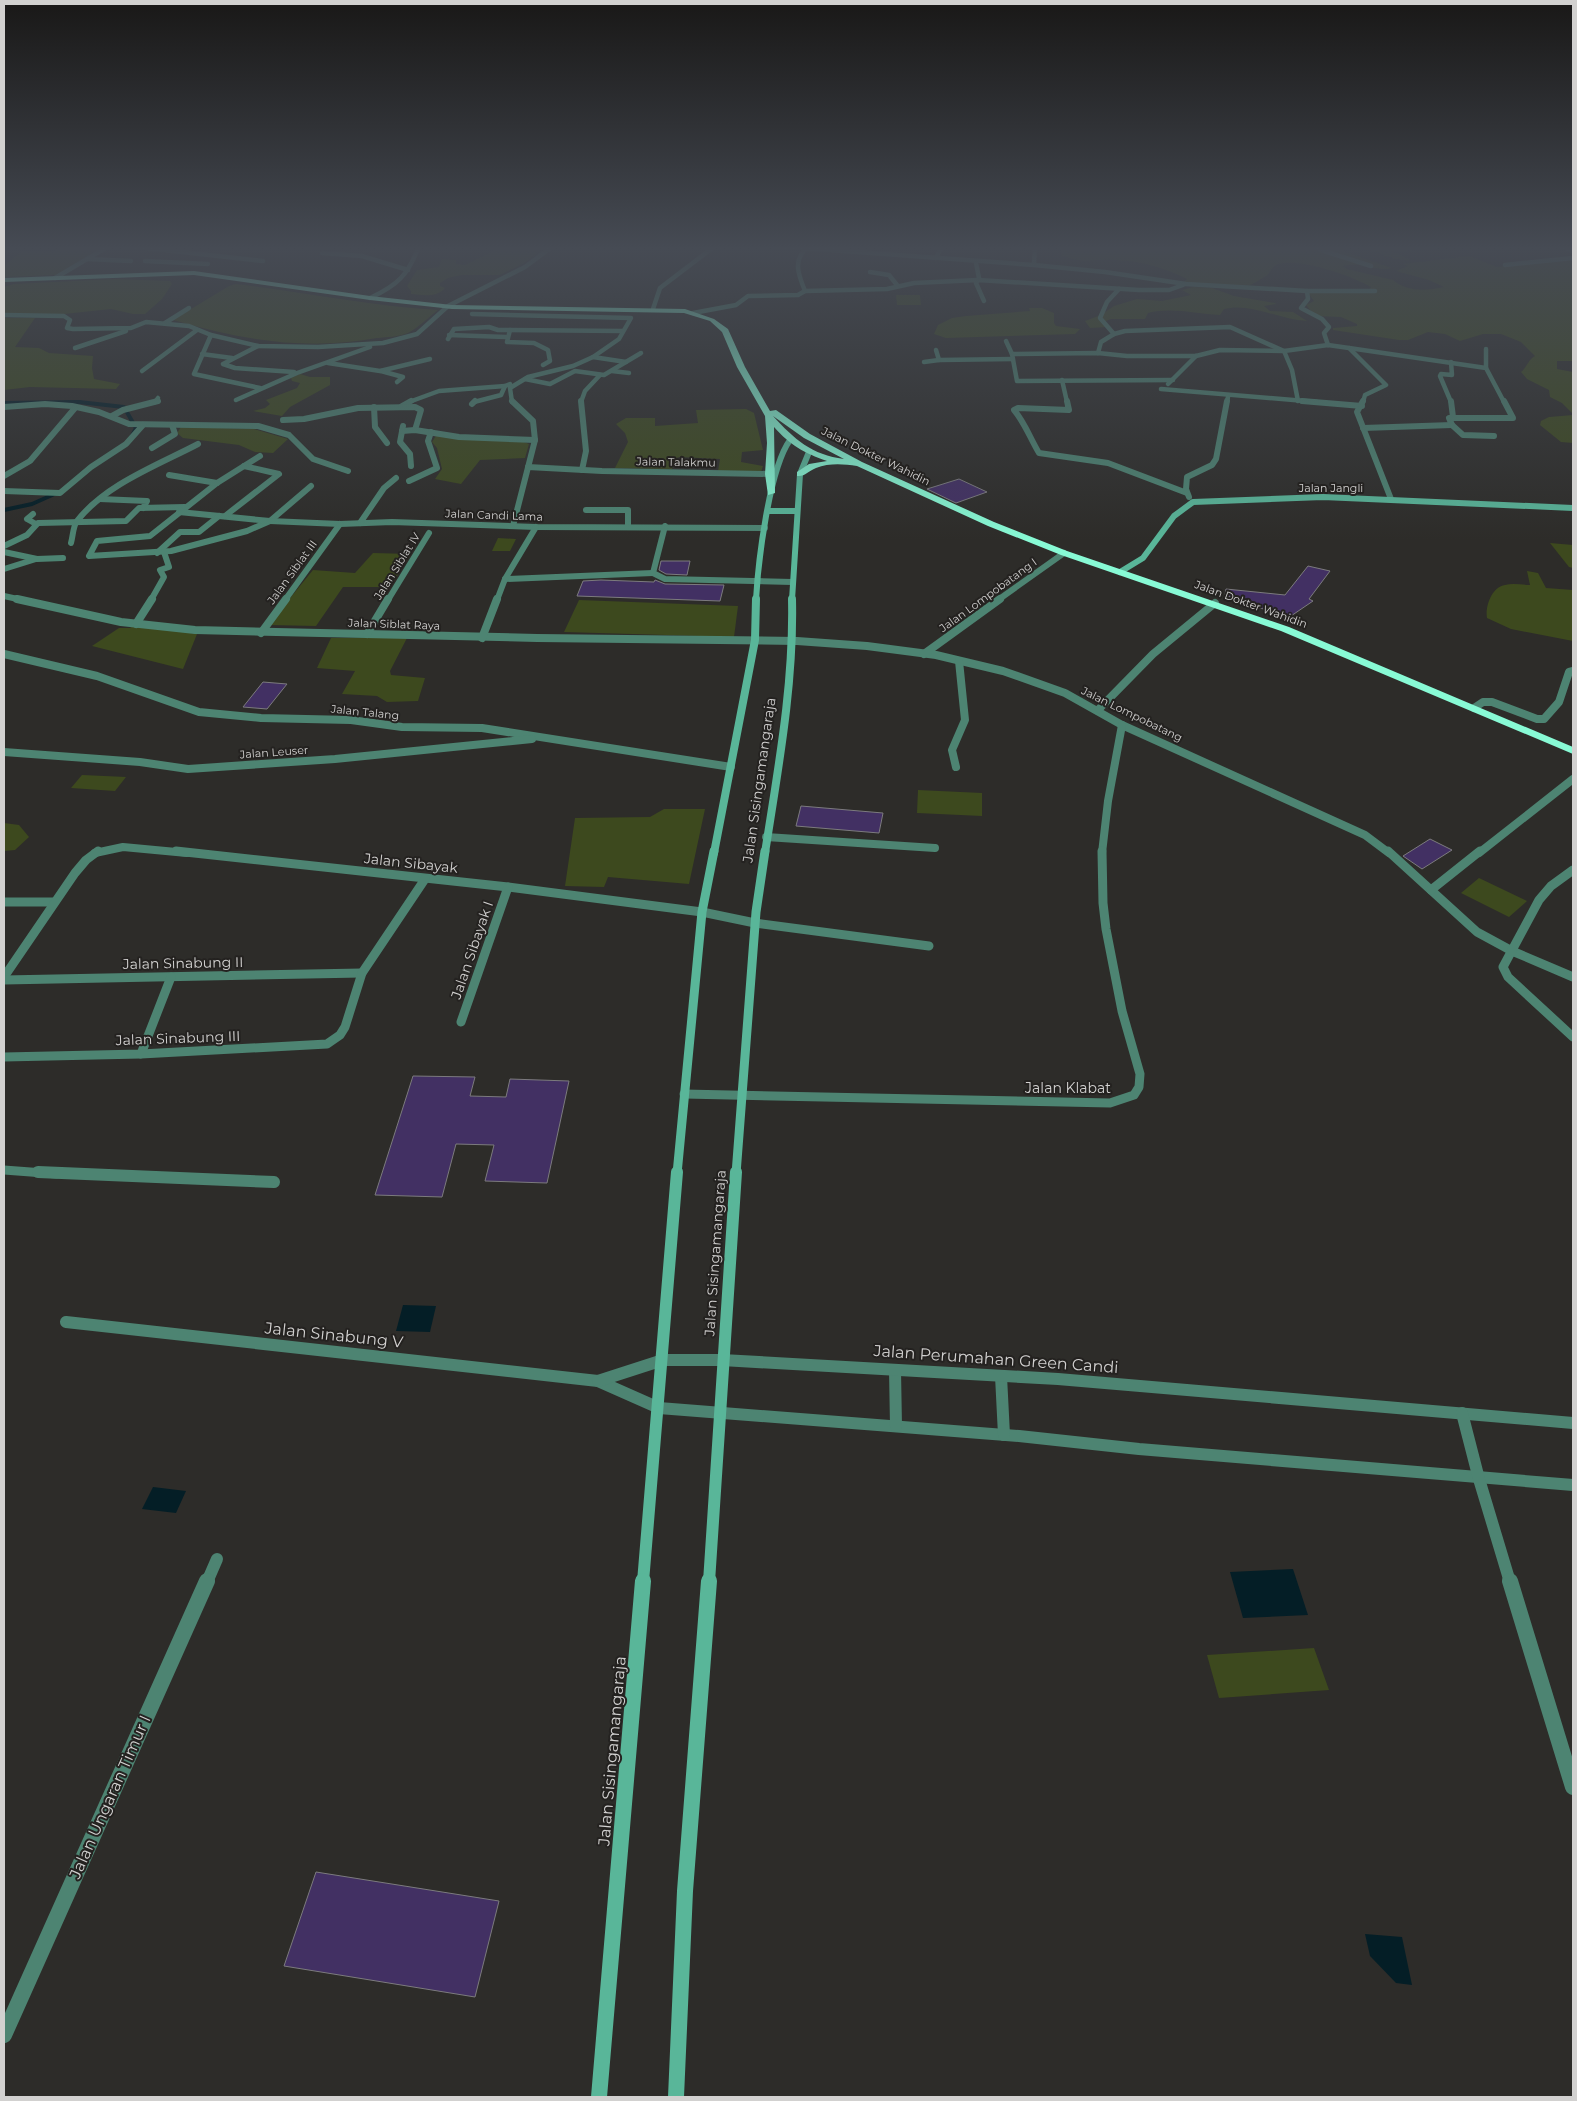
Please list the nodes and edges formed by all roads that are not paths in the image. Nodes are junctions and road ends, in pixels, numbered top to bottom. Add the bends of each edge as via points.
1 (85, 344) edge
2 (178, 344) edge
3 (207, 344) edge
4 (250, 344) edge
5 (366, 344) edge
6 (380, 344) edge
7 (538, 344) edge
8 (612, 344) edge
9 (731, 344) edge
10 (1008, 344) edge
11 (1100, 344) edge
12 (1268, 344) edge
13 (1328, 345) joint
14 (258, 346) junction
15 (74, 348) dead end
16 (1349, 348) junction
17 (1486, 349) dead end
18 (936, 350) dead end
19 (1284, 351) junction
20 (641, 353) dead end
21 (1098, 353) junction
22 (202, 354) junction
23 (1013, 356) junction
24 (1196, 356) junction
25 (593, 357) junction
26 (232, 358) junction
27 (430, 359) dead end
28 (940, 360) junction
29 (626, 362) junction
30 (924, 362) dead end
31 (1451, 362) junction
32 (328, 363) junction
33 (543, 365) dead end
34 (1486, 368) junction
35 (554, 369) junction
36 (142, 371) dead end
37 (380, 371) junction
38 (612, 371) junction
39 (297, 373) junction
40 (629, 374) dead end
41 (600, 375) junction
42 (524, 379) junction
43 (1062, 380) junction
44 (1173, 380) junction
45 (397, 382) dead end
46 (505, 386) junction
47 (260, 388) junction
48 (1228, 397) junction
49 (158, 398) dead end
50 (236, 400) dead end
51 (1298, 401) junction
52 (472, 404) dead end
53 (401, 406) junction
54 (1362, 406) junction
55 (4, 407) edge
56 (374, 407) junction
57 (75, 408) junction
58 (768, 413) junction
59 (112, 416) junction
60 (1453, 417) junction
61 (283, 420) dead end
62 (142, 425) junction
63 (172, 425) junction
64 (1452, 425) junction
65 (1363, 428) junction
66 (415, 430) junction
67 (431, 432) junction
68 (807, 436) junction
69 (1494, 436) dead end
70 (535, 440) junction
71 (790, 440) junction
72 (387, 443) dead end
73 (198, 444) dead end
74 (823, 444) junction
75 (152, 448) dead end
76 (809, 452) junction
77 (260, 456) dead end
78 (837, 461) junction
79 (859, 464) junction
80 (244, 466) junction
81 (411, 466) dead end
82 (528, 467) junction
83 (582, 470) junction
84 (4, 471) edge
85 (12, 471) junction
86 (348, 471) dead end
87 (769, 474) junction
88 (800, 474) junction
89 (169, 475) dead end
90 (4, 476) edge
91 (396, 478) dead end
92 (408, 481) dead end
93 (217, 483) junction
94 (311, 486) dead end
95 (4, 491) edge
96 (771, 493) junction
97 (1187, 493) junction
98 (100, 499) junction
99 (1391, 499) junction
100 (1193, 502) junction
101 (185, 507) junction
102 (143, 508) junction
103 (1573, 508) edge
104 (586, 510) dead end
105 (768, 510) junction
106 (796, 511) junction
107 (179, 512) junction
108 (33, 514) dead end
109 (222, 516) junction
110 (270, 521) junction
111 (76, 522) junction
112 (360, 523) junction
113 (36, 524) junction
114 (340, 524) junction
115 (513, 526) junction
116 (628, 526) junction
117 (665, 526) junction
118 (536, 527) junction
119 (766, 528) junction
120 (429, 533) dead end
121 (71, 543) dead end
122 (4, 546) edge
123 (4, 552) edge
124 (160, 552) junction
125 (1064, 552) junction
126 (63, 558) dead end
127 (37, 559) junction
128 (4, 569) edge
129 (1120, 572) junction
130 (653, 573) junction
131 (505, 579) junction
132 (757, 582) junction
133 (792, 582) junction
134 (4, 596) edge
135 (1215, 603) junction
136 (136, 624) junction
137 (261, 633) junction
138 (367, 634) junction
139 (482, 638) junction
140 (754, 640) junction
141 (792, 641) junction
142 (4, 654) edge
143 (924, 654) junction
144 (959, 661) junction
145 (1573, 671) edge
146 (1474, 708) junction
147 (1099, 709) junction
148 (1122, 725) junction
149 (546, 737) junction
150 (1573, 751) edge
151 (4, 752) edge
152 (956, 767) dead end
153 (731, 768) junction
154 (1573, 780) edge
155 (766, 837) junction
156 (935, 848) dead end
157 (1573, 870) edge
158 (425, 879) junction
159 (508, 887) junction
160 (1431, 890) junction
161 (4, 902) edge
162 (54, 902) junction
163 (702, 912) junction
164 (755, 924) junction
165 (929, 946) dead end
166 (1512, 952) junction
167 (362, 973) junction
168 (171, 977) junction
169 (1573, 977) edge
170 (4, 978) edge
171 (462, 1022) dead end
172 (1573, 1037) edge
173 (141, 1054) junction
174 (4, 1057) edge
175 (684, 1094) junction
176 (742, 1094) junction
177 (4, 1170) edge
178 (274, 1182) dead end
179 (66, 1322) dead end
180 (663, 1360) junction
181 (722, 1360) junction
182 (895, 1370) junction
183 (1002, 1376) junction
184 (598, 1381) junction
185 (659, 1408) junction
186 (1462, 1413) junction
187 (718, 1414) junction
188 (1573, 1423) edge
189 (896, 1426) junction
190 (1004, 1435) junction
191 (1479, 1479) junction
192 (1573, 1485) edge
193 (217, 1559) dead end
194 (1573, 1787) edge
195 (4, 2035) edge
196 (599, 2097) edge
197 (676, 2097) edge

1 - 15 street
2 - 36 street
3 - 22 street
4 - 14 street
5 - 14 street
6 - 32 street
7 - 33 street via 548,350 550,361
8 - 25 street
9 - 58 highway, Jalan Dokter Wahidin
10 - 23 street
11 - 21 street
12 - 19 street
13 - 16 street
13 - 19 street
14 - 26 street
16 - 31 street
16 - 54 street via 1386,387 1365,395
17 - 34 street
18 - 28 street
19 - 24 street via 1228,350
19 - 51 street via 1292,370
20 - 29 street
21 - 23 street
21 - 24 street
22 - 26 street
22 - 47 street via 194,374
23 - 28 street
23 - 43 street via 1017,381
24 - 44 street
25 - 29 street
25 - 35 street via 573,366
26 - 39 street via 223,364 235,368
27 - 37 street
28 - 30 street
29 - 38 street
31 - 34 street
31 - 60 street via 1452,375 1440,376 1451,399
32 - 37 street
32 - 39 street
34 - 60 street via 1513,418
35 - 42 street
35 - 46 street via 530,373
37 - 45 street via 404,376
38 - 40 street
38 - 41 street
39 - 47 street
41 - 42 street via 575,371 550,384
41 - 83 street via 582,395 580,410 587,453
42 - 70 street via 510,388 510,398 530,417
43 - 44 street
43 - 97 street via 1069,410 1014,410 1026,424 1039,453 1108,462
44 - 48 street via 1162,389
46 - 52 street via 501,395 476,400
46 - 53 street via 445,390
47 - 50 street
48 - 51 street
48 - 97 street via 1216,460 1187,477
49 - 59 street via 152,404 129,407
51 - 54 street
53 - 56 street
53 - 66 street via 420,408
54 - 65 street via 1357,412
55 - 57 street via 49,404
56 - 61 street
56 - 72 street via 375,430
57 - 59 street
57 - 85 street via 30,461
58 - 68 highway, Jalan Dokter Wahidin
58 - 71 highway
58 - 87 highway
59 - 62 street via 123,422
60 - 64 street via 1449,418
62 - 63 street
62 - 95 street via 126,445 55,494
63 - 75 street via 175,434
63 - 86 street via 258,426 289,435 313,459
64 - 65 street
64 - 69 street via 1463,435
65 - 99 street
66 - 67 street
66 - 81 street via 402,428 400,442 410,454
67 - 70 street via 459,437
67 - 92 street via 428,440 437,468
68 - 71 highway
68 - 74 highway, Jalan Dokter Wahidin
70 - 82 street
71 - 76 highway
71 - 96 main road, Jalan Sisingamangaraja via 783,450
73 - 98 street via 123,482
74 - 76 highway
74 - 79 highway, Jalan Dokter Wahidin
76 - 78 highway
76 - 88 main road, Jalan Sisingamangaraja
77 - 80 street
78 - 79 highway
78 - 88 highway via 812,466
79 - 125 highway, Jalan Dokter Wahidin via 991,524
80 - 93 street
80 - 109 street via 279,474
82 - 83 street, Jalan Talakmu
82 - 115 street
83 - 87 street, Jalan Talakmu
84 - 85 street
85 - 90 street
87 - 96 highway
88 - 106 main road, Jalan Sisingamangaraja
89 - 93 street
91 - 112 street via 384,488
93 - 101 street
94 - 110 street
96 - 105 main road, Jalan Sisingamangaraja
97 - 100 street
98 - 102 street via 147,501
98 - 111 street
99 - 100 main road, Jalan Jangli via 1314,497
99 - 103 main road, Jalan Jangli
100 - 129 main road via 1181,508 1144,558
101 - 102 street
101 - 107 street
102 - 111 street via 136,510 126,521
104 - 116 street via 624,509 629,511
105 - 106 main road
105 - 119 main road, Jalan Sisingamangaraja
106 - 133 main road, Jalan Sisingamangaraja
107 - 109 street, Jalan Candi Lama
107 - 124 street via 148,537 97,541 89,556
108 - 113 street via 27,519
109 - 110 street, Jalan Candi Lama
109 - 124 street via 199,532 180,532
110 - 114 street, Jalan Candi Lama
110 - 124 street via 221,539
111 - 113 street
111 - 121 street
112 - 114 street, Jalan Candi Lama
112 - 115 street, Jalan Candi Lama
113 - 122 street via 27,535
114 - 137 street, Jalan Siblat III
115 - 118 street, Jalan Candi Lama
116 - 117 street, Jalan Candi Lama
116 - 118 street, Jalan Candi Lama
117 - 119 street, Jalan Candi Lama
117 - 130 street
118 - 131 street
119 - 132 main road, Jalan Sisingamangaraja
120 - 138 street, Jalan Siblat IV
123 - 127 street
124 - 136 street via 169,567 160,570 164,577 162,583
125 - 129 highway, Jalan Dokter Wahidin
125 - 143 street, Jalan Lompobatang I
126 - 127 street
127 - 128 street
129 - 135 highway, Jalan Dokter Wahidin
130 - 131 street
130 - 132 street via 665,579
131 - 139 street
132 - 133 street
132 - 140 main road, Jalan Sisingamangaraja
133 - 141 main road, Jalan Sisingamangaraja
134 - 136 street, Jalan Siblat Raya
135 - 146 highway, Jalan Dokter Wahidin
135 - 147 street via 1154,654
136 - 137 street, Jalan Siblat Raya
137 - 138 street, Jalan Siblat Raya
138 - 139 street, Jalan Siblat Raya
139 - 140 street, Jalan Siblat Raya
140 - 141 street
140 - 153 main road, Jalan Sisingamangaraja
141 - 143 street, Jalan Lompobatang via 867,645
141 - 155 main road, Jalan Sisingamangaraja via 778,771
142 - 149 street, Jalan Talang via 97,676 199,712 238,717 350,720 402,727 482,728
143 - 144 street, Jalan Lompobatang
144 - 147 street, Jalan Lompobatang via 1011,673
144 - 152 street via 965,720 952,750
145 - 146 street via 1569,672 1558,702 1544,719 1492,702 1483,702
146 - 150 highway, Jalan Dokter Wahidin
147 - 148 street, Jalan Lompobatang
148 - 160 street, Jalan Lompobatang via 1365,835 1380,844
148 - 176 street, Jalan Klabat via 1103,827 1101,894 1125,1022 1139,1064 1138,1092 1129,1099 1110,1103
149 - 151 street, Jalan Leuser via 368,756 188,768
149 - 153 street, Jalan Talang
153 - 163 main road, Jalan Sisingamangaraja
154 - 160 street
155 - 156 street
155 - 164 main road, Jalan Sisingamangaraja
157 - 166 street via 1539,900
158 - 159 street, Jalan Sibayak
158 - 162 street, Jalan Sibayak via 154,849 116,848 91,854
158 - 167 street
159 - 163 street, Jalan Sibayak
159 - 171 street, Jalan Sibayak I
160 - 166 street, Jalan Lompobatang via 1477,932
161 - 162 street
162 - 170 street, Jalan Sibayak
163 - 164 street
163 - 175 main road, Jalan Sisingamangaraja
164 - 165 street
164 - 176 main road, Jalan Sisingamangaraja
166 - 169 street, Jalan Lompobatang
166 - 172 street via 1502,967 1508,977
167 - 168 street, Jalan Sinabung II
167 - 173 street, Jalan Sinabung III via 345,1027 334,1041 317,1046
168 - 170 street, Jalan Sinabung II
168 - 173 street
173 - 174 street, Jalan Sinabung III
175 - 176 street
175 - 180 main road, Jalan Sisingamangaraja
176 - 181 main road, Jalan Sisingamangaraja
177 - 178 street
179 - 184 street, Jalan Sinabung V
180 - 181 street, Jalan Perumahan Green Candi
180 - 184 street, Jalan Perumahan Green Candi
180 - 185 main road, Jalan Sisingamangaraja
181 - 182 street, Jalan Perumahan Green Candi
181 - 187 main road, Jalan Sisingamangaraja
182 - 183 street, Jalan Perumahan Green Candi
182 - 189 street
183 - 186 street, Jalan Perumahan Green Candi
183 - 190 street
184 - 185 street
185 - 187 street
185 - 196 main road, Jalan Sisingamangaraja
186 - 188 street, Jalan Perumahan Green Candi
186 - 191 street
187 - 189 street
187 - 197 main road, Jalan Sisingamangaraja via 714,1516 685,1891
189 - 190 street
190 - 191 street
191 - 192 street
191 - 194 street
193 - 195 street, Jalan Ungaran Timur I

